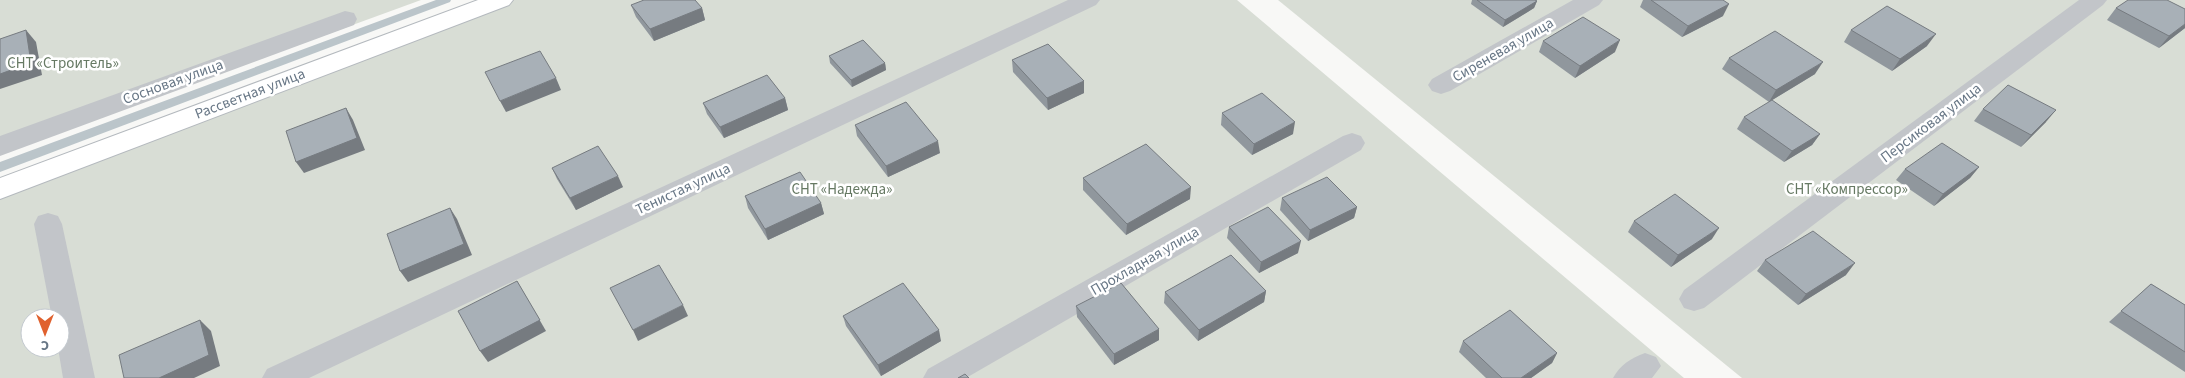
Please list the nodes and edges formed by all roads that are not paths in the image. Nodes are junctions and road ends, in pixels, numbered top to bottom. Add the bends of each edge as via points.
1 (501, 0) edge
2 (1088, 0) edge
3 (1591, 0) edge
4 (2095, 0) edge
5 (345, 19) dead end
6 (1441, 85) dead end
7 (1352, 143) dead end
8 (0, 146) edge
9 (0, 189) edge
10 (48, 224) dead end
11 (1694, 300) dead end
12 (79, 378) edge
13 (278, 378) edge
14 (939, 378) edge

1 - 9 street, Рассветная улица
2 - 13 street, Тенистая улица
3 - 6 street, Сиреневая улица
4 - 11 street, Персиковая улица
5 - 8 street, Сосновая улица
7 - 14 street, Прохладная улица
10 - 12 street

